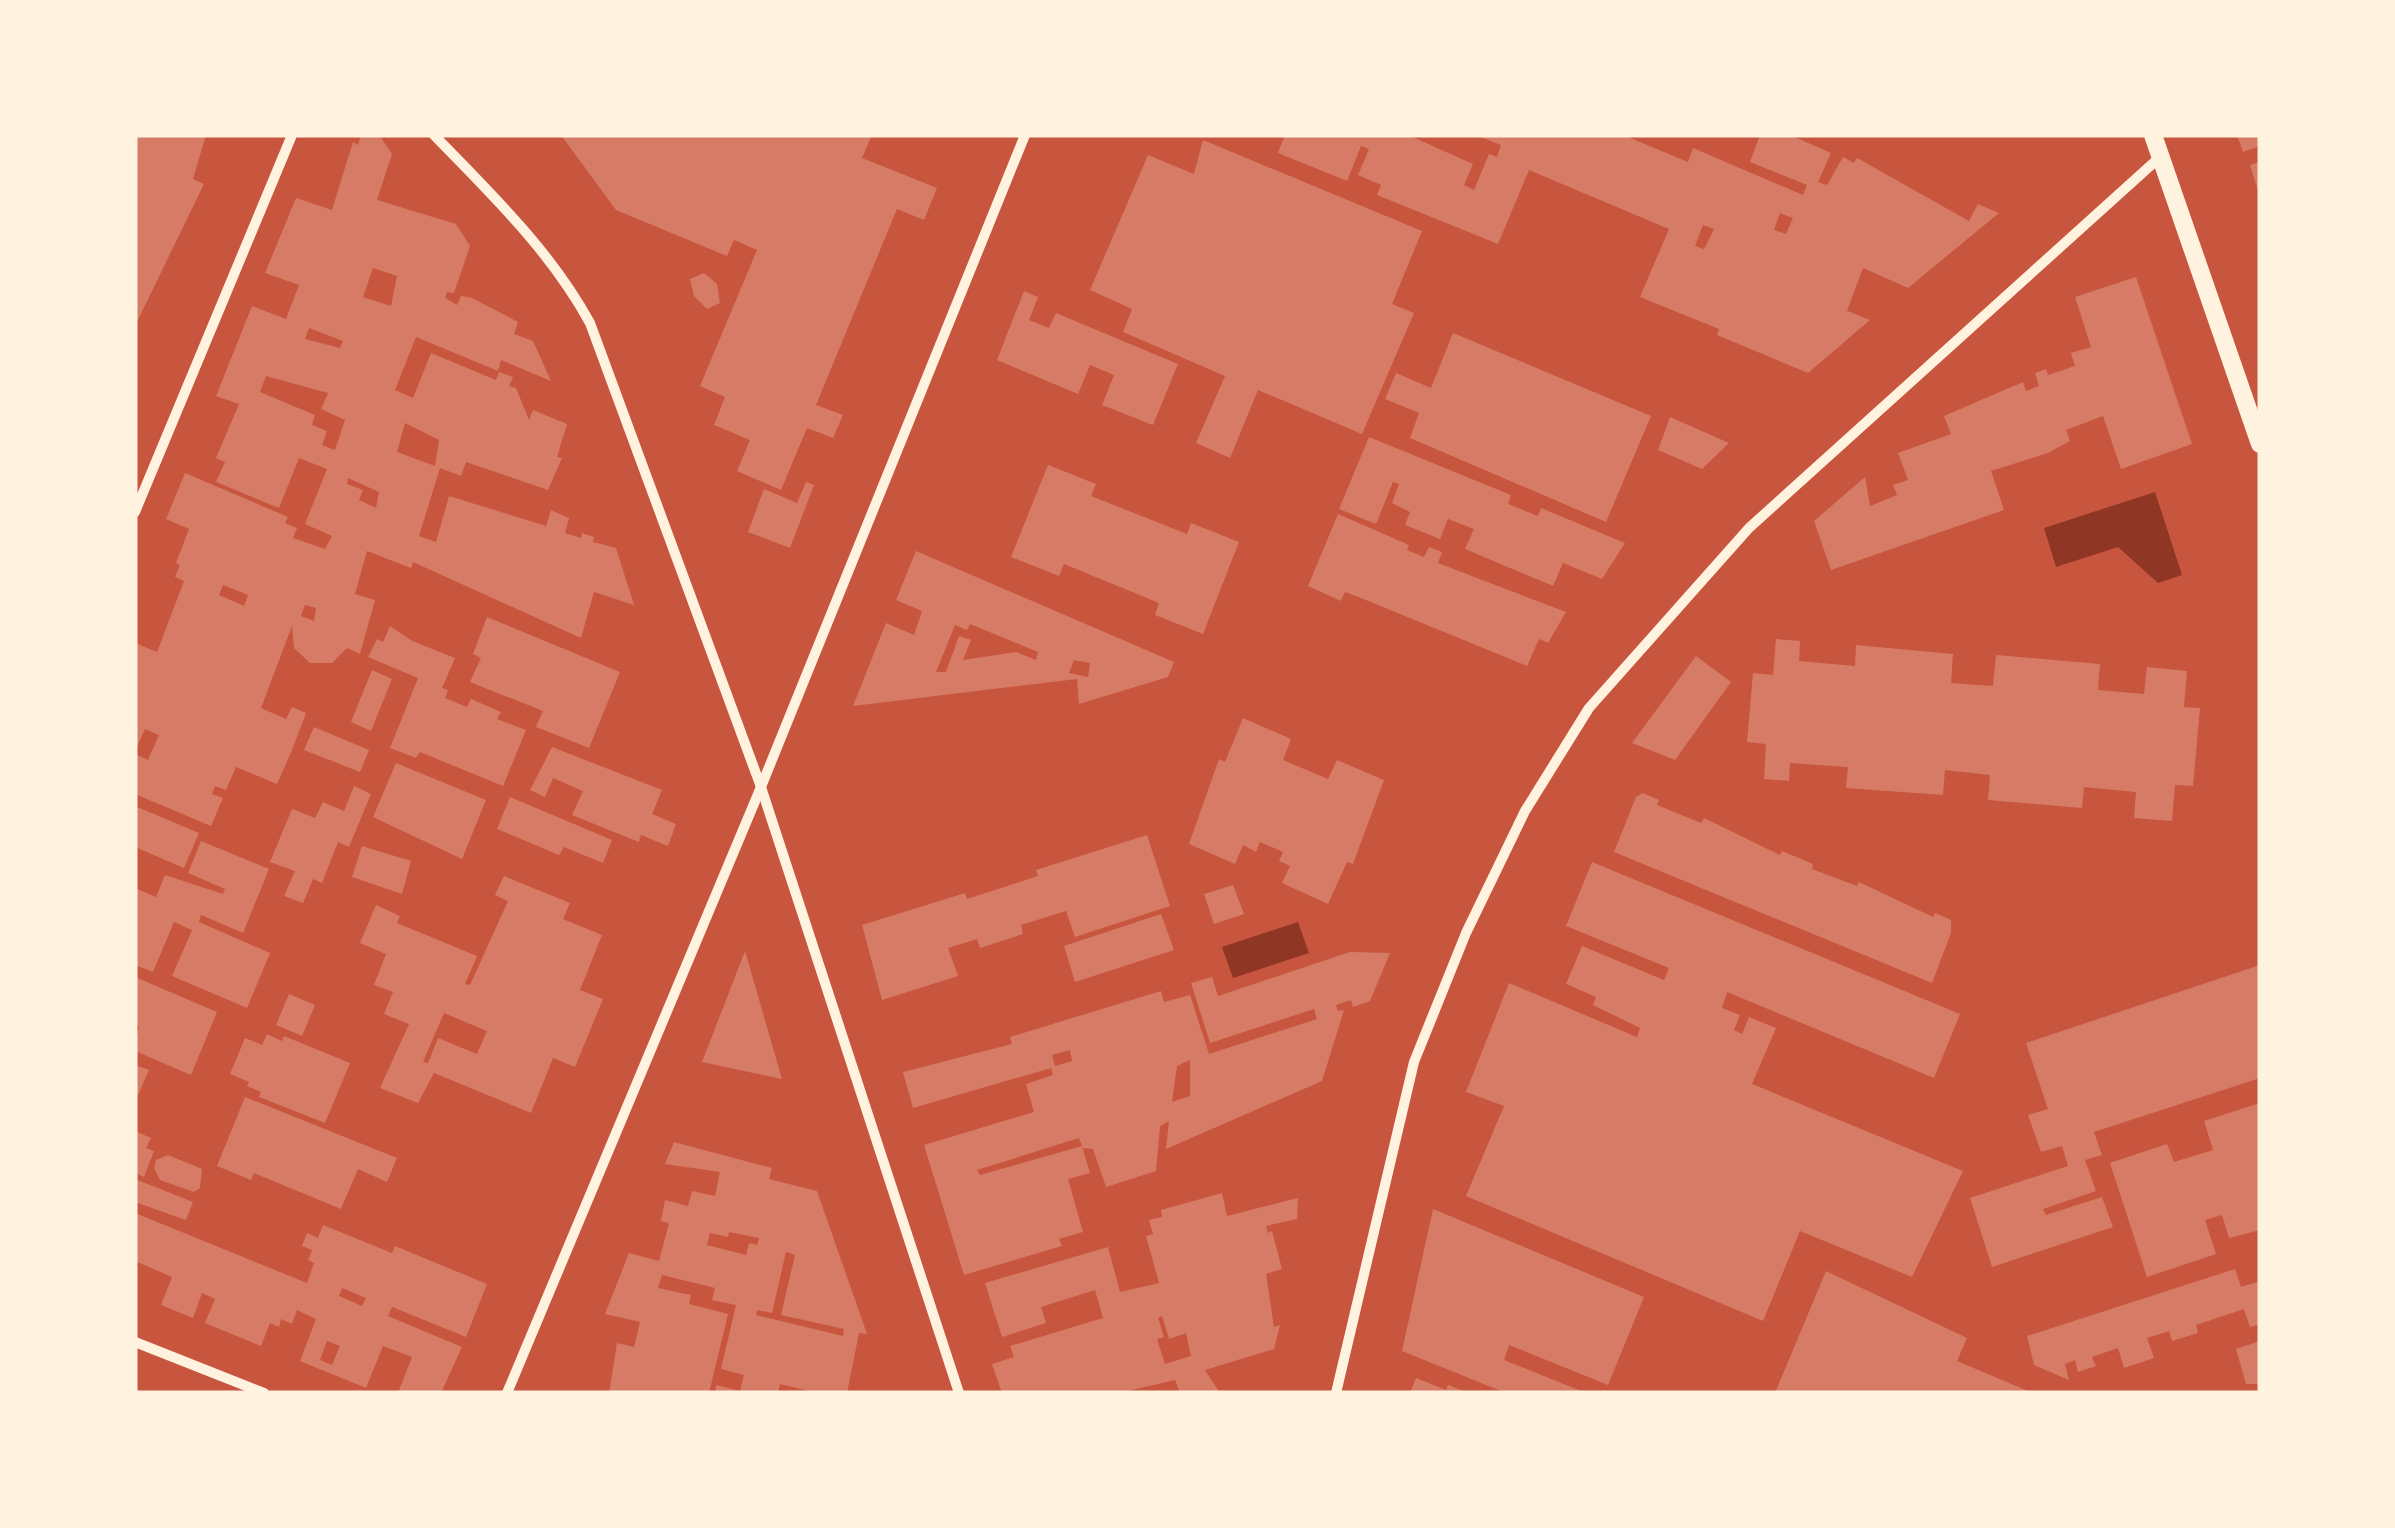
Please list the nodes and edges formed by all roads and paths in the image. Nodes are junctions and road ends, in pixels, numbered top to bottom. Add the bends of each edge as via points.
1 (292, 135) edge
2 (434, 135) edge
3 (1025, 135) edge
4 (2153, 135) edge
5 (2160, 157) junction
6 (2260, 444) edge
7 (135, 512) edge
8 (761, 787) junction
9 (135, 1342) edge
10 (264, 1393) edge
11 (506, 1393) edge
12 (959, 1393) edge
13 (1336, 1393) edge

1 - 7 street
2 - 8 street via 528,232 590,323
3 - 8 street
4 - 5 street
5 - 6 street
5 - 13 street via 1749,528 1589,708 1525,811 1414,1062
8 - 11 street
8 - 12 street
9 - 10 street

